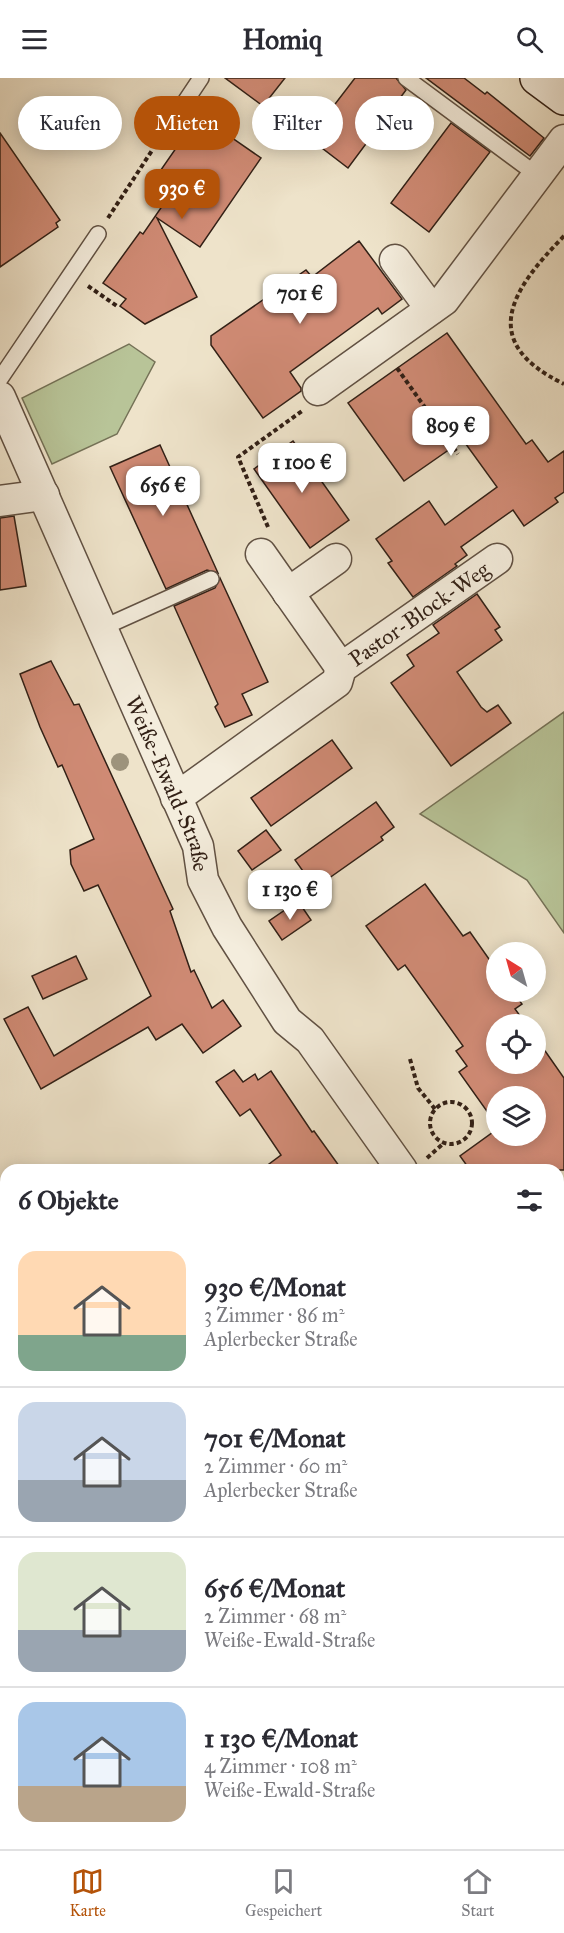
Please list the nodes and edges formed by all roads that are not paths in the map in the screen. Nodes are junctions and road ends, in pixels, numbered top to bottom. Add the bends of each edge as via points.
1 (201, 78) edge
2 (406, 78) edge
3 (537, 78) edge
4 (189, 96) edge
5 (564, 98) edge
6 (564, 140) edge
7 (537, 175) junction
8 (98, 234) road end
9 (394, 260) dead end
10 (431, 309) junction
11 (0, 379) edge
12 (318, 390) road end
13 (0, 397) edge
14 (44, 495) junction
15 (0, 501) edge
16 (261, 554) road end
17 (336, 559) dead end
18 (497, 560) dead end
19 (211, 579) dead end
20 (288, 593) junction
21 (102, 628) junction
22 (341, 668) junction
23 (176, 798) junction
24 (398, 1164) edge

1 - 4 lane
2 - 7 lane
3 - 5 main road
6 - 7 street
7 - 10 street via 444,300
8 - 11 lane
9 - 10 street
10 - 12 street
13 - 14 street, Weiße-Ewald-Straße
14 - 15 street
14 - 21 street, Weiße-Ewald-Straße
16 - 20 street, Pastor-Block-Weg
17 - 20 street
18 - 22 street, Pastor-Block-Weg
19 - 21 lane
20 - 22 street, Pastor-Block-Weg
21 - 23 street, Weiße-Ewald-Straße
22 - 23 street, Pastor-Block-Weg via 337,682
23 - 24 street, Weiße-Ewald-Straße via 198,846 202,880 227,927 287,1021 310,1040

